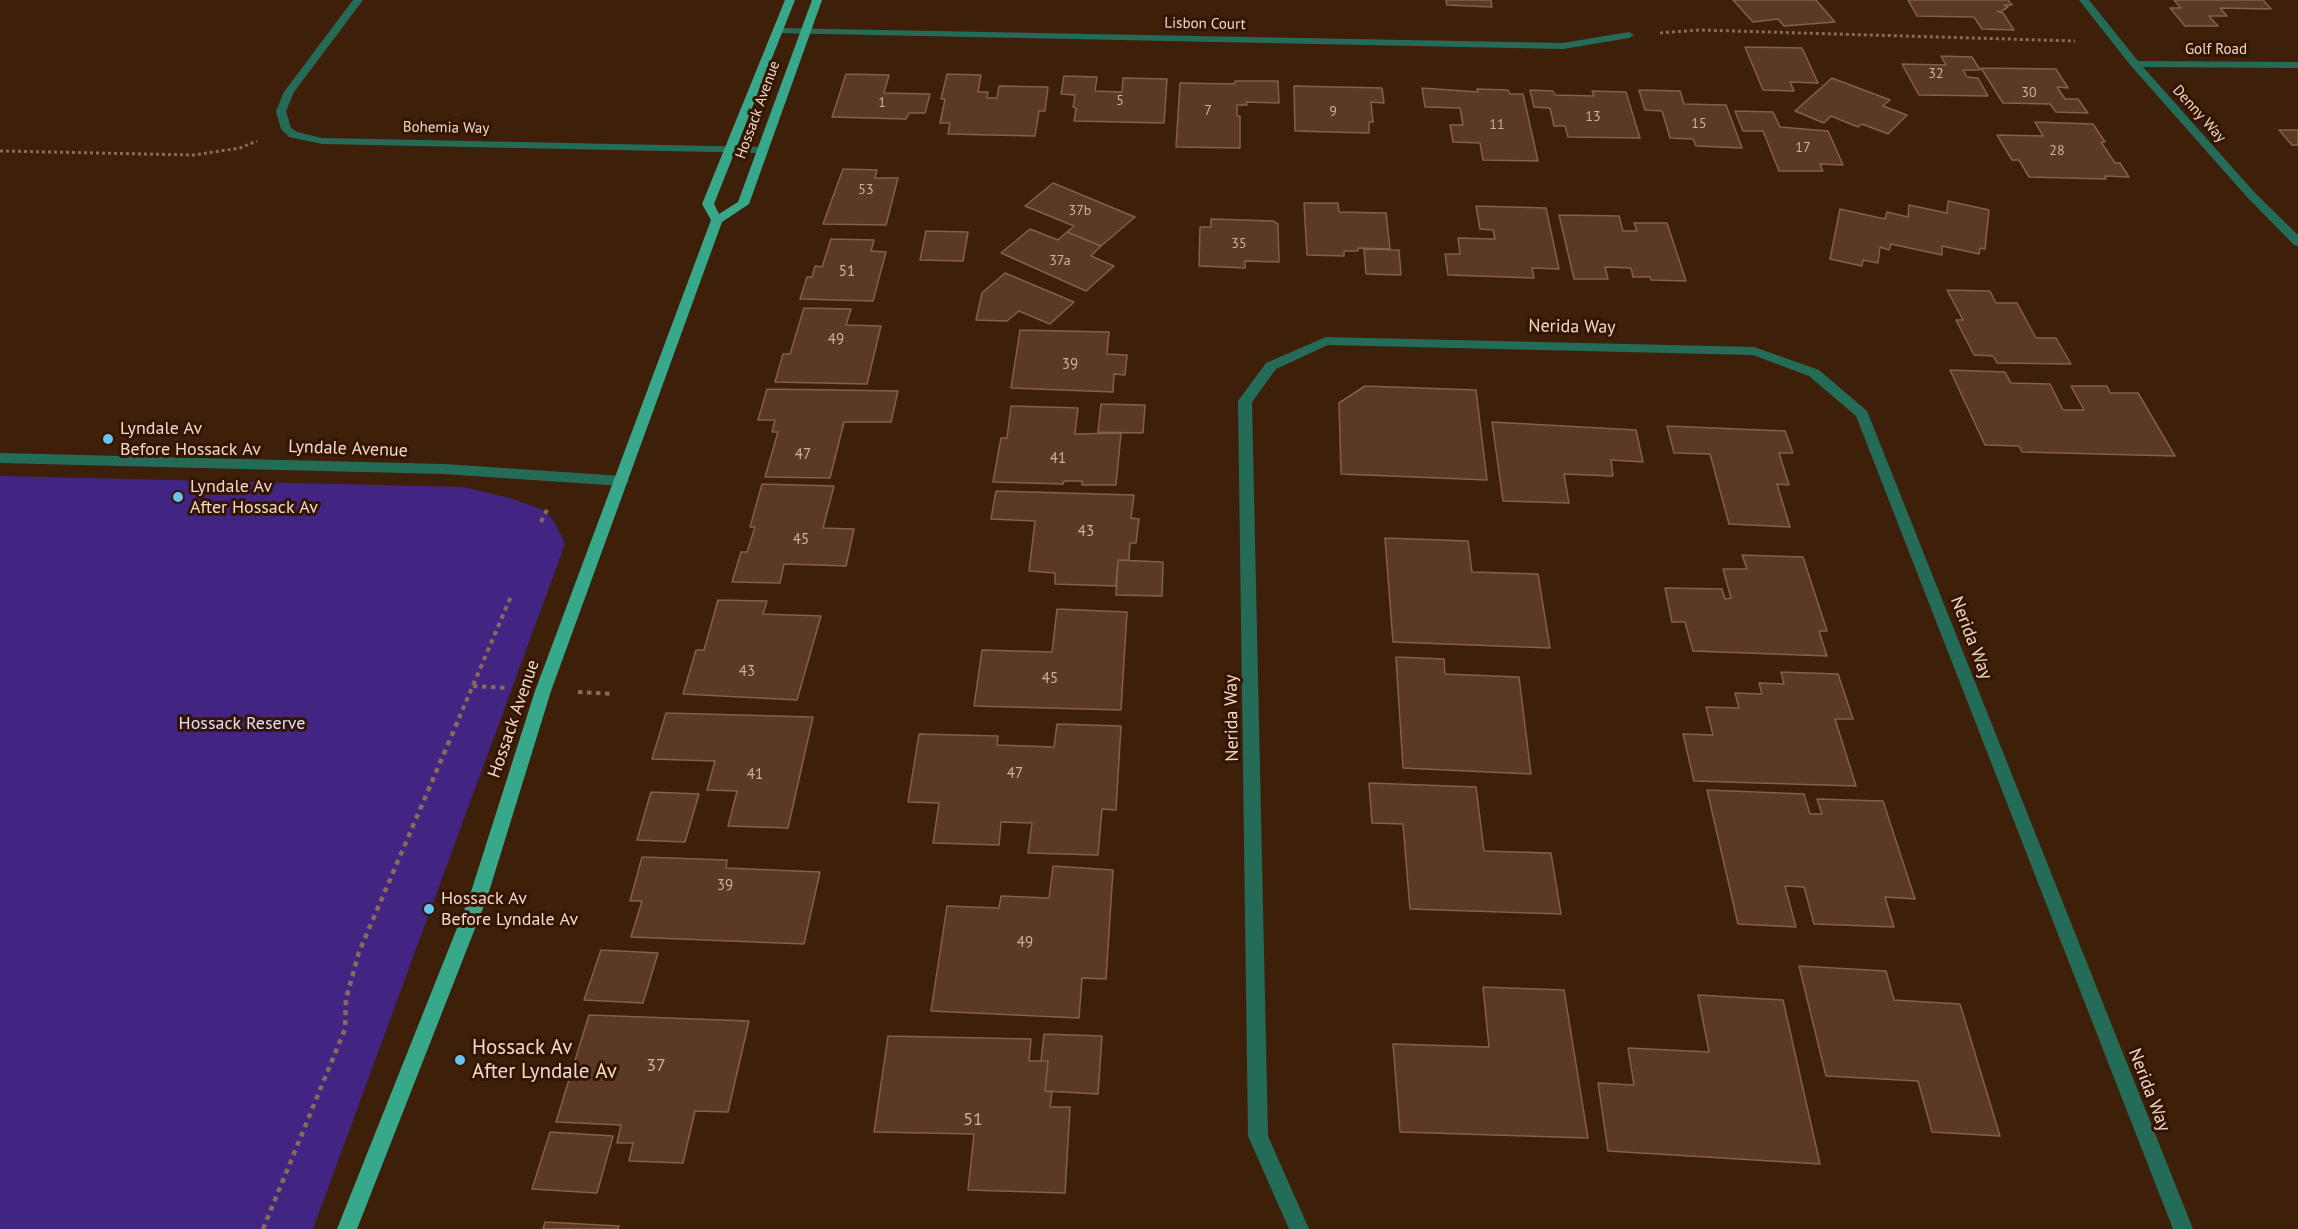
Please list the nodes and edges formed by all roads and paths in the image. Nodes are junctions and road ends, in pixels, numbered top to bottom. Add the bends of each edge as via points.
1 (358, 0) edge
2 (790, 0) edge
3 (817, 0) edge
4 (2084, 0) edge
5 (778, 31) junction
6 (806, 32) junction
7 (1629, 35) joint
8 (2117, 42) junction
9 (2135, 64) junction
10 (2298, 65) edge
11 (285, 129) junction
12 (731, 149) junction
13 (762, 150) junction
14 (0, 151) edge
15 (717, 220) junction
16 (2298, 242) edge
17 (0, 458) edge
18 (622, 481) junction
19 (512, 594) dead end
20 (263, 1229) edge
21 (347, 1229) edge
22 (1299, 1229) edge
23 (2183, 1229) edge

1 - 11 street via 289,92 281,111
2 - 5 main road, Hossack Avenue
3 - 6 main road, Hossack Avenue
4 - 8 street, Denny Way
5 - 6 street, Lisbon Court
5 - 12 main road, Hossack Avenue
6 - 7 street, Lisbon Court via 1563,46
6 - 13 main road, Hossack Avenue
7 - 8 path via 1699,30
8 - 9 street, Denny Way
9 - 10 street, Golf Road
9 - 16 street, Denny Way
11 - 12 street, Bohemia Way via 293,135 322,141
11 - 14 path via 240,148 194,155
12 - 13 street, Bohemia Way
12 - 15 main road, Hossack Avenue via 708,204
13 - 15 main road, Hossack Avenue via 743,204
15 - 18 main road, Hossack Avenue
17 - 18 street, Lyndale Avenue via 444,469
18 - 21 main road, Hossack Avenue via 539,702 478,898
19 - 20 path via 359,952 346,999 345,1029
22 - 23 street, Nerida Way via 1258,1136 1245,401 1271,366 1326,341 1754,351 1814,373 1862,414

